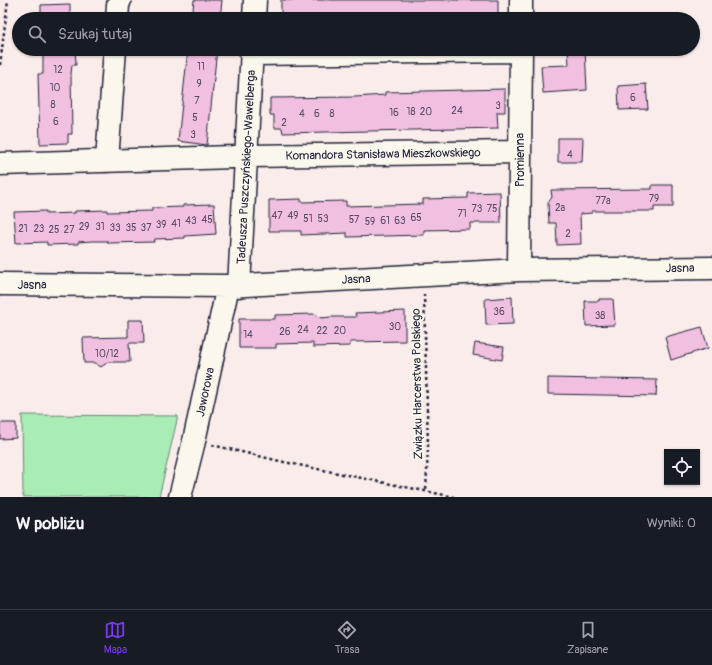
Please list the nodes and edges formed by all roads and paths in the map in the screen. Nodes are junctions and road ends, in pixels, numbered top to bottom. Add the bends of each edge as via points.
1 (8, 0) edge
2 (120, 0) edge
3 (255, 0) edge
4 (521, 0) edge
5 (118, 12) edge
6 (254, 12) edge
7 (521, 12) edge
8 (114, 56) edge
9 (252, 56) edge
10 (521, 56) edge
11 (0, 65) edge
12 (520, 152) junction
13 (246, 156) junction
14 (107, 161) junction
15 (0, 164) edge
16 (712, 268) edge
17 (519, 270) junction
18 (424, 276) junction
19 (0, 284) edge
20 (234, 286) junction
21 (194, 441) junction
22 (426, 491) junction
23 (180, 497) edge
24 (454, 497) edge

1 - 11 path
2 - 5 street
3 - 6 street
4 - 7 street
8 - 14 street
9 - 13 street, Tadeusza Puszczyńskiego-Wawelberga
10 - 12 street, Promienna
12 - 13 street, Komandora Stanisława Mieszkowskiego
12 - 17 street, Promienna
13 - 14 street, Komandora Stanisława Mieszkowskiego
13 - 20 street, Tadeusza Puszczyńskiego-Wawelberga
14 - 15 street, Komandora Stanisława Mieszkowskiego
16 - 17 street, Jasna
17 - 18 street, Jasna
18 - 20 street, Jasna
18 - 22 path, Związku Harcerstwa Polskiego via 428,447
19 - 20 street, Jasna
20 - 21 street, Jaworowa
21 - 22 path
21 - 23 street, Jaworowa
22 - 24 path

